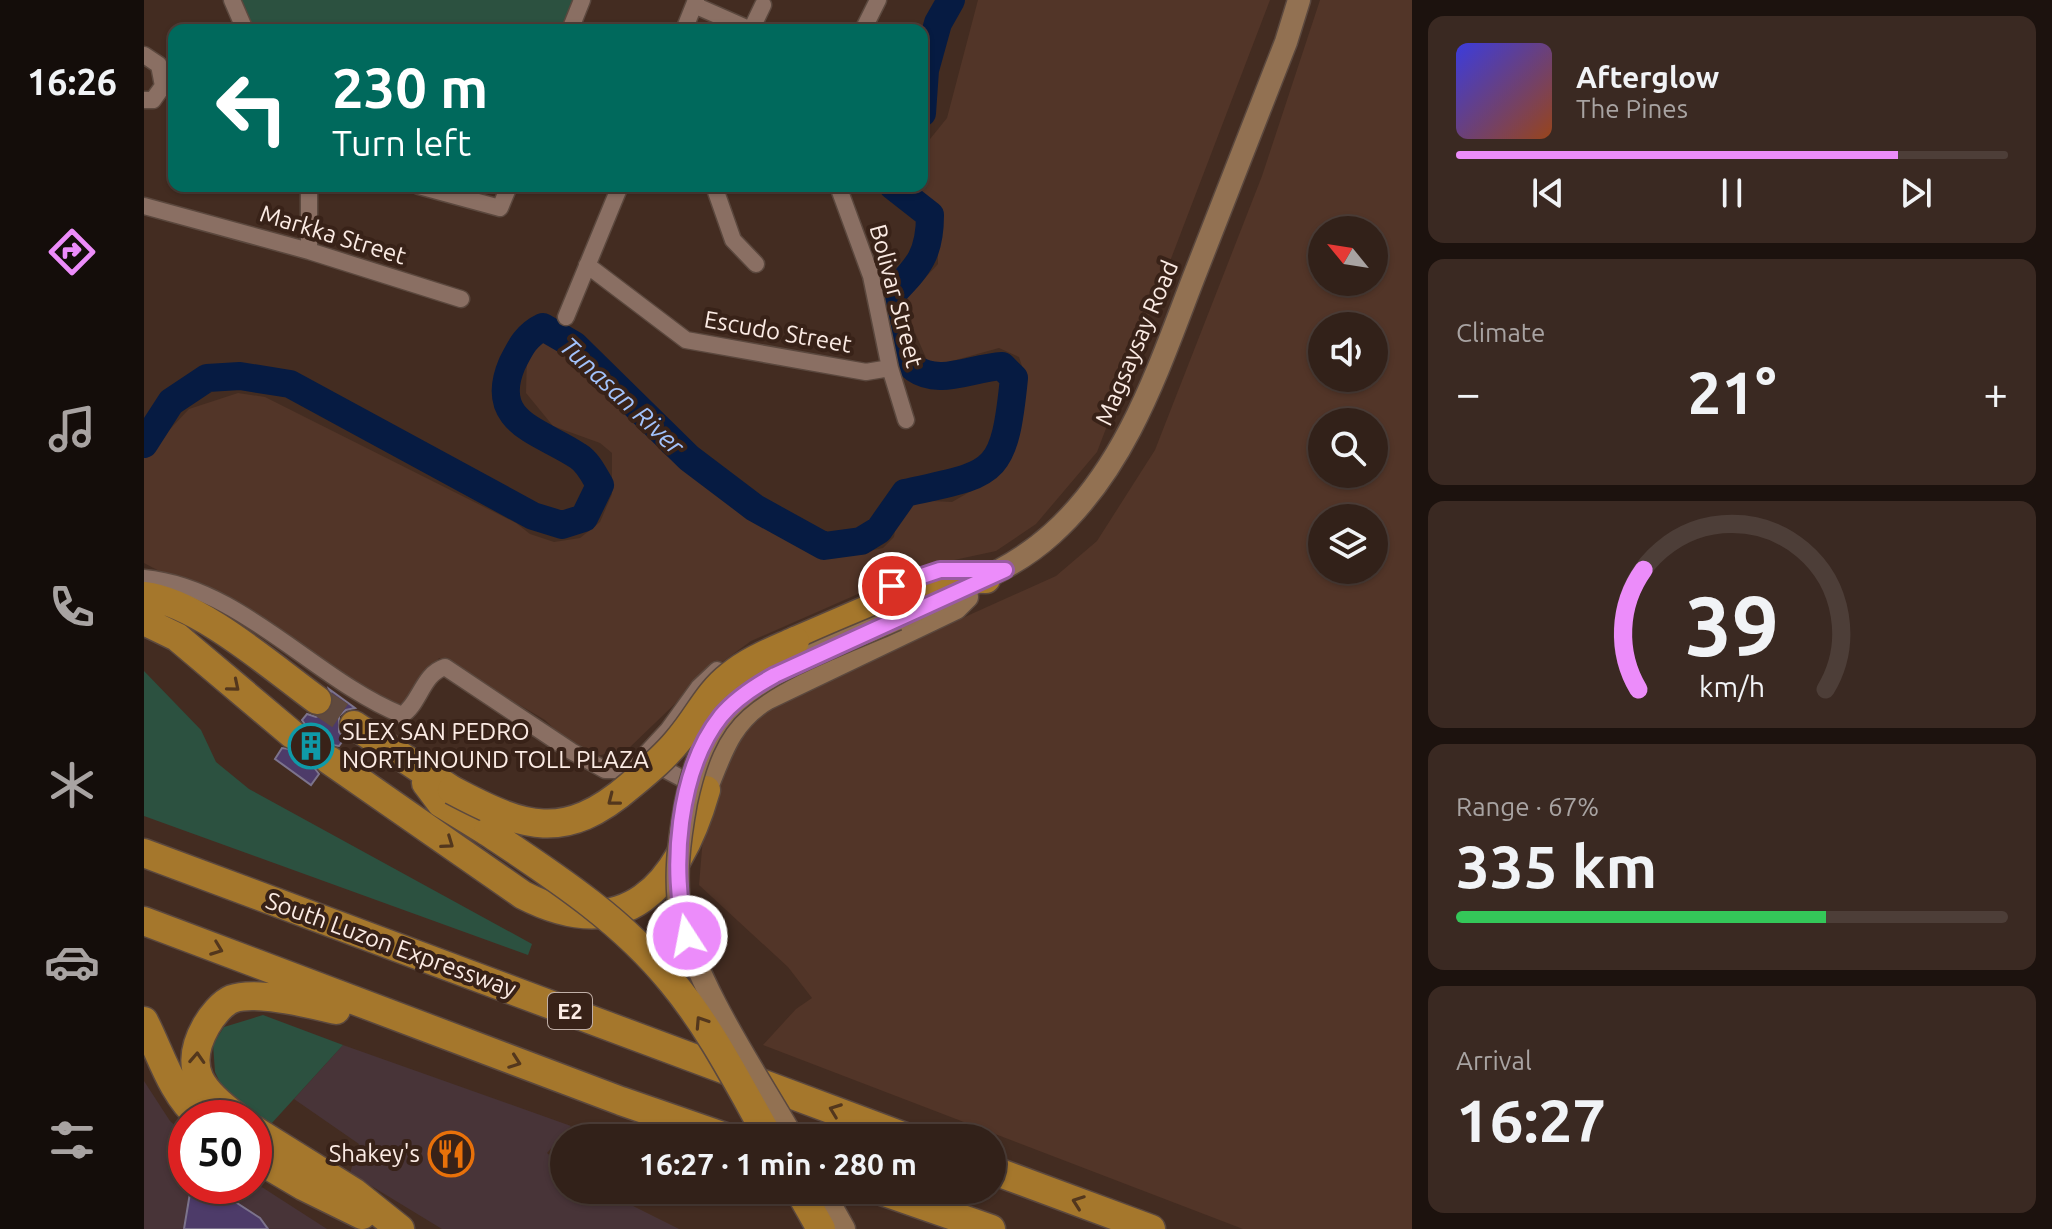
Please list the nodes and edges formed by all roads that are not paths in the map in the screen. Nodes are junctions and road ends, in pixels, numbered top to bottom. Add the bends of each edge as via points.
1 (232, 0) edge
2 (582, 0) edge
3 (878, 0) edge
4 (1299, 0) edge
5 (695, 3) edge
6 (763, 5) dead end
7 (242, 24) edge
8 (572, 24) edge
9 (686, 24) edge
10 (739, 24) edge
11 (754, 24) edge
12 (866, 24) edge
13 (144, 55) edge
14 (144, 100) edge
15 (309, 192) edge
16 (441, 192) edge
17 (507, 192) edge
18 (617, 192) edge
19 (716, 192) edge
20 (840, 192) edge
21 (144, 206) edge
22 (309, 251) junction
23 (756, 264) dead end
24 (587, 265) junction
25 (461, 299) dead end
26 (566, 317) dead end
27 (890, 368) junction
28 (906, 420) dead end
29 (996, 574) junction
30 (144, 578) edge
31 (144, 596) edge
32 (144, 621) edge
33 (317, 700) tunnel mouth
34 (354, 725) tunnel mouth
35 (292, 734) tunnel mouth
36 (643, 757) junction
37 (329, 760) tunnel mouth
38 (410, 763) junction
39 (706, 790) junction
40 (144, 841) edge
41 (144, 853) edge
42 (232, 885) junction
43 (144, 921) edge
44 (144, 1021) edge
45 (442, 1034) junction
46 (184, 1100) edge
47 (215, 1100) edge
48 (690, 1124) edge
49 (761, 1124) edge
50 (785, 1124) edge
51 (871, 1124) edge
52 (272, 1141) edge
53 (272, 1168) edge
54 (1006, 1175) edge
55 (807, 1204) edge
56 (830, 1204) edge
57 (919, 1204) edge
58 (390, 1229) edge
59 (400, 1229) edge
60 (821, 1229) edge
61 (844, 1229) edge
62 (991, 1229) edge
63 (1151, 1229) edge

1 - 7 street
2 - 8 street
3 - 12 street
4 - 29 main road, Magsaysay Road via 1136,420 1080,505 1052,534
5 - 9 street
5 - 10 street
6 - 11 street
13 - 14 street via 159,65 163,86 153,100
15 - 22 street
16 - 17 street via 500,208
18 - 24 street
19 - 23 street via 733,240
20 - 27 street, Bolivar Street via 871,276
21 - 22 street, Markka Street
22 - 25 street, Markka Street
24 - 26 street
24 - 27 street, Escudo Street via 686,340 866,372
27 - 28 street, Bolivar Street
29 - 36 street via 967,568 912,577 745,649 699,687
29 -> 38 highway, bridge via 941,578 760,657 730,675 670,750 611,803 584,817 533,823 493,810
29 - 39 main road via 956,608 748,711 728,736
29 - 50 main road, Magsaysay Road, bridge via 775,675 734,702 708,735 689,790 677,872 681,915 715,999
30 - 36 street via 204,595 376,705 402,715 445,667 589,763 623,770
31 - 33 highway via 195,613
32 -> 35 highway via 177,637
34 - 38 highway
36 - 39 street
37 -> 39 highway via 523,895 556,910 583,913 638,903 660,885 687,846
49 -> 38 highway, bridge via 693,1008 657,964 595,906 441,803
40 - 42 highway
41 - 42 highway, South Luzon Expressway / E2
51 -> 42 highway, South Luzon Expressway / E2
43 -> 45 highway
44 - 46 highway
47 -> 45 highway via 196,1075 195,1053 209,1020 231,1000 296,1001
45 -> 48 highway
52 - 59 highway
53 - 58 highway
63 -> 54 highway
55 - 60 highway
56 - 61 main road
57 - 62 highway

